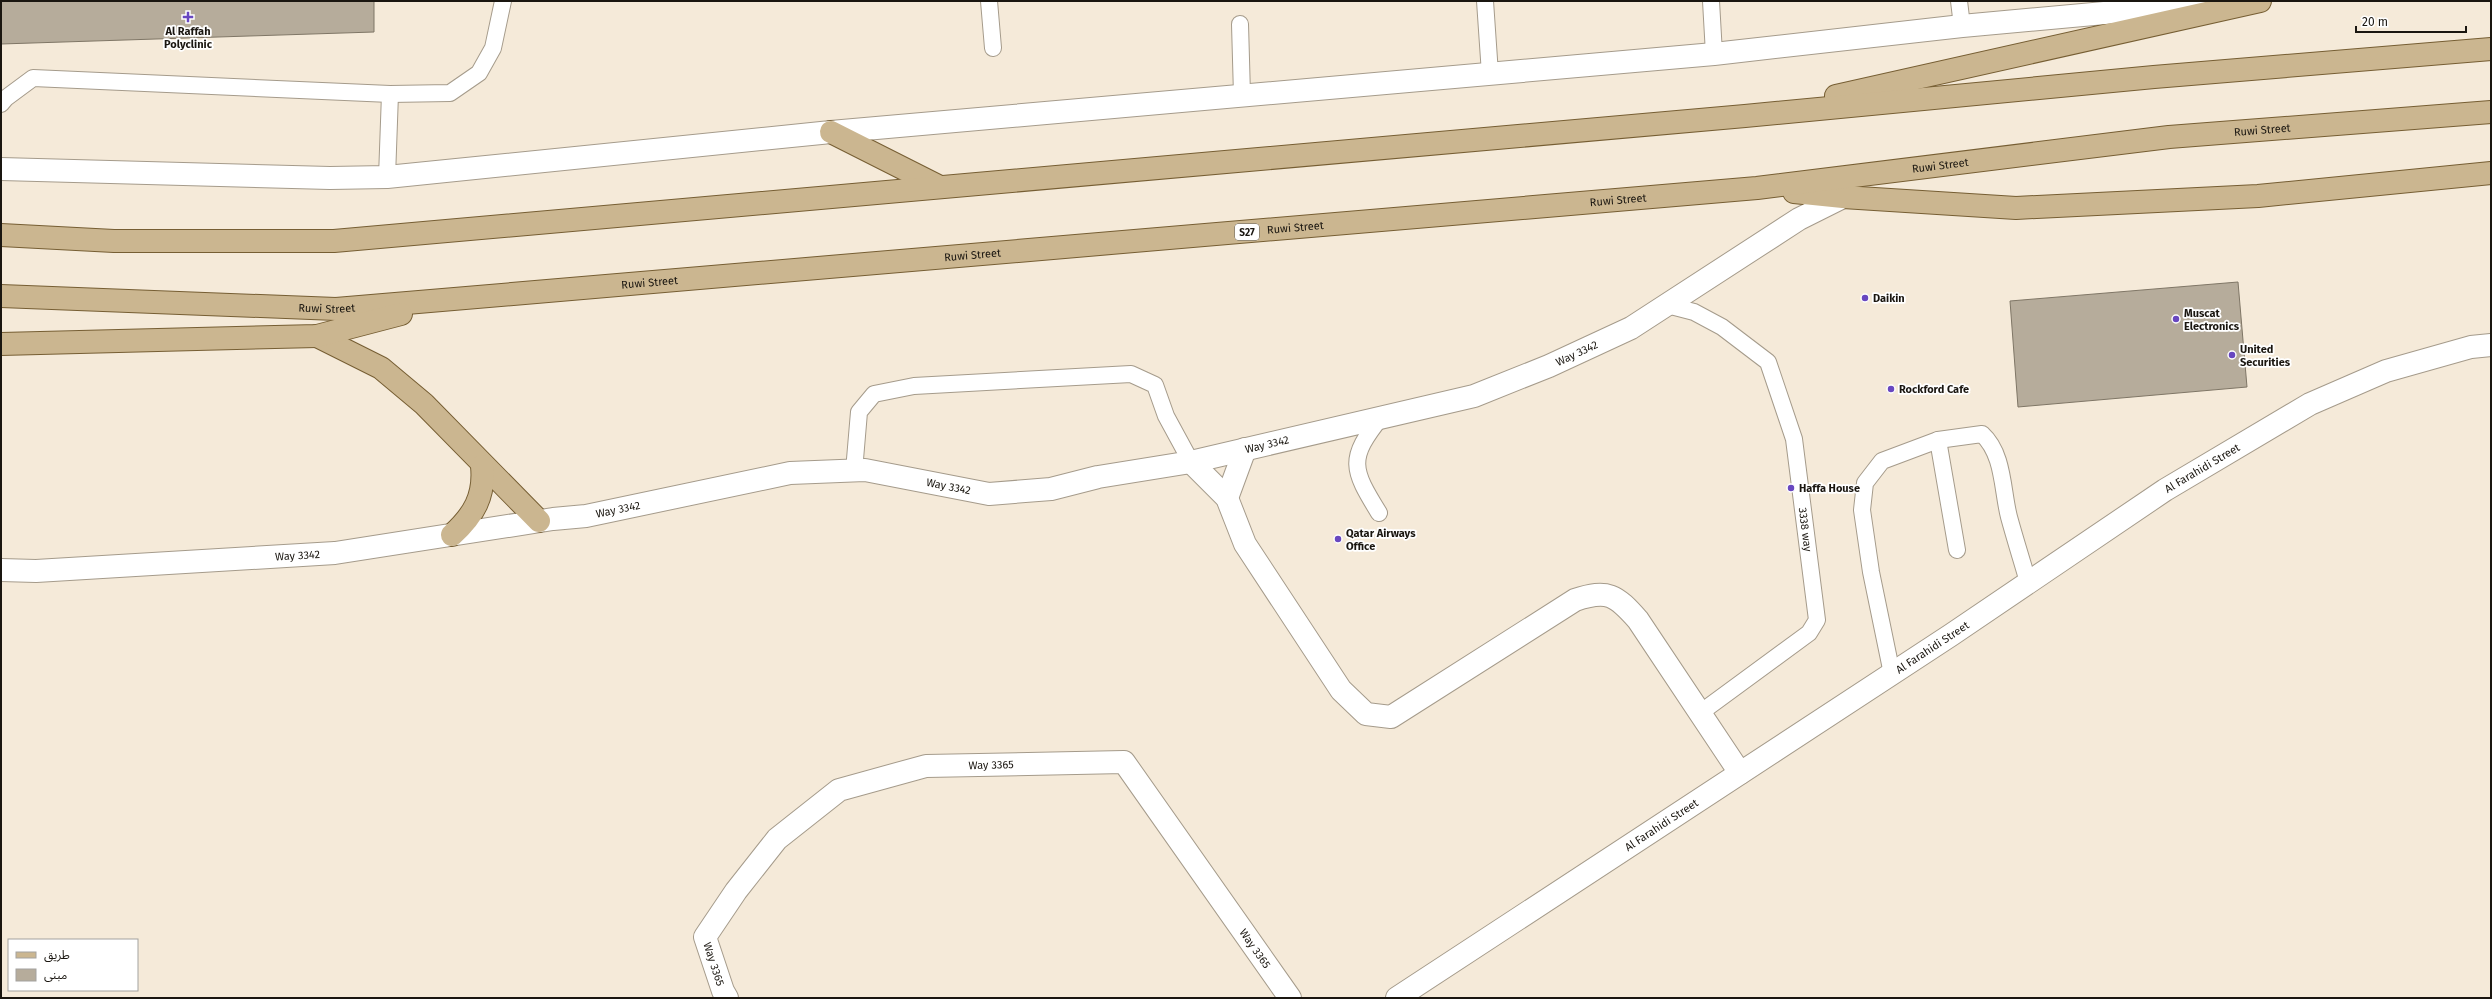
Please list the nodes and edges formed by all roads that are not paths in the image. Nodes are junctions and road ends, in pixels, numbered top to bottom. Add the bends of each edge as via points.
1 (503, 1) edge
2 (989, 1) edge
3 (1485, 1) edge
4 (1710, 1) edge
5 (1959, 1) edge
6 (2231, 1) edge
7 (2260, 1) edge
8 (1240, 24) dead end
9 (1962, 26) junction
10 (993, 48) dead end
11 (2491, 49) edge
12 (1714, 54) junction
13 (1490, 74) junction
14 (390, 94) junction
15 (1242, 95) junction
16 (1, 104) edge
17 (2491, 112) edge
18 (1745, 116) junction
19 (831, 132) junction
20 (1, 169) edge
21 (2491, 173) edge
22 (387, 177) junction
23 (940, 187) junction
24 (1757, 188) junction
25 (1843, 197) junction
26 (1, 235) edge
27 (1, 296) edge
28 (460, 298) junction
29 (1667, 305) junction
30 (317, 336) junction
31 (1, 344) edge
32 (2491, 345) edge
33 (1382, 416) junction
34 (1938, 440) junction
35 (1245, 449) junction
36 (1191, 462) junction
37 (482, 466) junction
38 (854, 471) junction
39 (1227, 498) junction
40 (1379, 513) dead end
41 (539, 521) junction
42 (452, 535) junction
43 (1957, 550) dead end
44 (1, 570) edge
45 (2028, 582) junction
46 (1892, 674) junction
47 (1700, 713) junction
48 (1740, 773) junction
49 (727, 998) edge
50 (1290, 998) edge
51 (1397, 998) edge

1 - 14 lane via 493,48 479,73 450,93
2 - 10 lane
3 - 13 lane
4 - 12 lane
5 - 9 lane
6 - 9 street
7 - 18 main road
8 - 15 lane
9 - 12 street
11 - 18 main road via 2154,77
12 - 13 street
13 - 15 street
14 - 16 lane via 33,78
14 - 22 lane
15 - 19 street
17 - 24 main road, Ruwi Street / S27 via 2169,137
18 - 23 main road
19 - 22 street
19 - 23 main road
20 - 22 street via 330,178
21 - 25 main road via 2258,196 2016,208
23 - 26 main road via 334,241 114,241
24 - 25 main road
24 - 28 main road, Ruwi Street / S27
25 - 29 street, Way 3342 via 1799,219
27 - 28 main road, Ruwi Street / S27 via 336,309
28 - 30 main road
29 - 33 street, Way 3342 via 1631,328 1549,366 1474,396
29 - 47 lane, 3338 way via 1694,312 1722,327 1768,362 1794,439 1817,620 1809,633
30 - 31 main road
30 - 37 main road via 380,368 424,404
32 - 45 street, Al Farahidi Street via 2471,347 2386,371 2310,404 2165,490
33 - 35 street, Way 3342
33 - 40 lane via 1368,433 1359,453 1357,466 1360,481
34 - 43 lane
34 - 45 lane via 1982,434 1991,442 2003,479 2009,516
34 - 46 lane via 1882,461 1865,483 1862,510 1867,548
35 - 36 street, Way 3342
35 - 39 street
36 - 38 street, Way 3342 via 1098,477 1051,489 989,494 865,470
36 - 38 lane via 1166,416 1155,385 1131,374 914,386 874,394 859,412
36 - 39 street
37 - 41 main road
37 - 42 main road via 483,480 479,503 468,521
38 - 41 street, Way 3342 via 790,473 635,506
39 - 47 street via 1245,544 1341,690 1366,714 1391,717 1575,600 1596,593 1620,599 1634,615
41 - 42 street, Way 3342
42 - 44 street, Way 3342 via 336,553 36,571
45 - 46 street, Al Farahidi Street
46 - 48 street, Al Farahidi Street
47 - 48 street
48 - 51 street, Al Farahidi Street
49 - 50 street, Way 3365 via 705,937 736,891 777,839 839,790 926,766 1124,762

